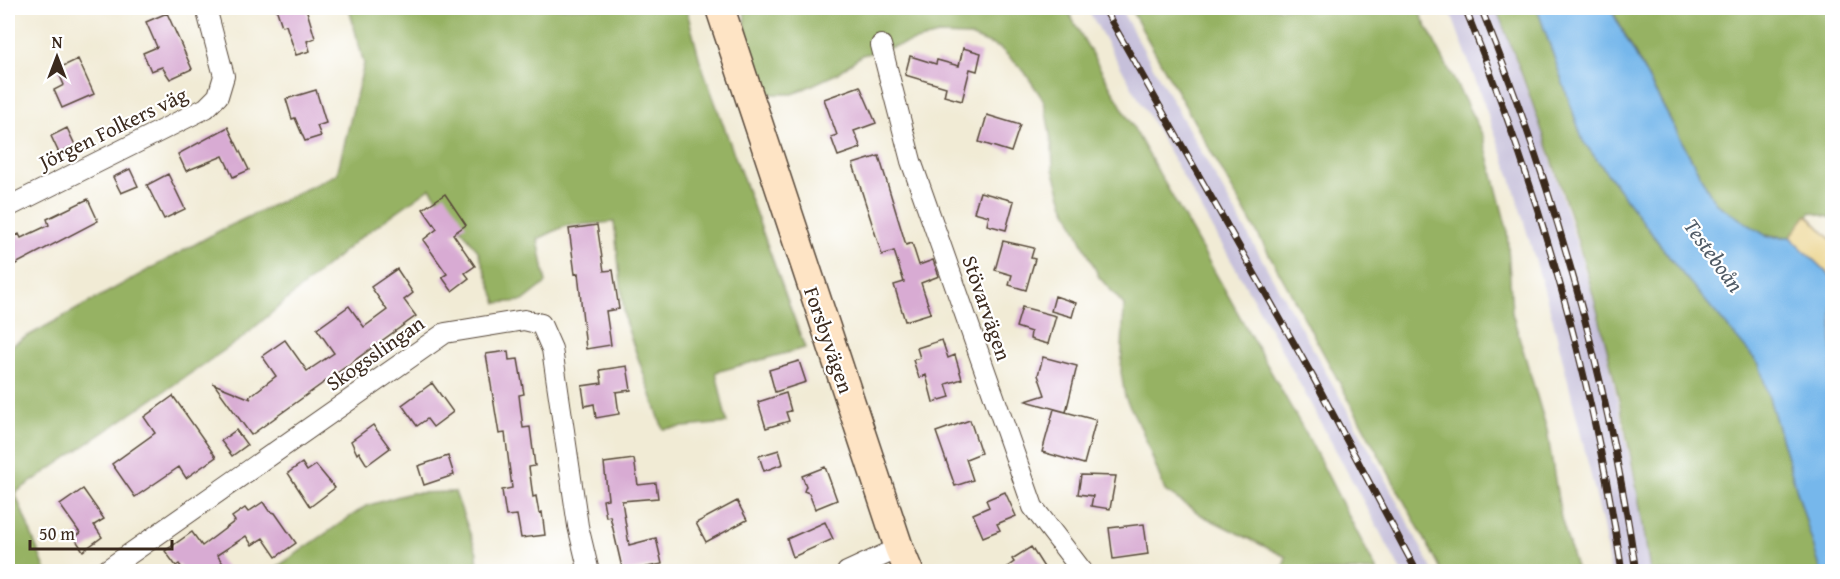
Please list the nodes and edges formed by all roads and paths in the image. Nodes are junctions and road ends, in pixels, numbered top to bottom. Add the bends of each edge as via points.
1 (206, 8) edge
2 (720, 8) edge
3 (734, 8) edge
4 (881, 45) dead end
5 (751, 107) junction
6 (8, 207) edge
7 (904, 560) edge
8 (104, 572) edge
9 (590, 572) edge
10 (847, 572) edge
11 (1083, 572) edge

1 - 6 street, Jörgen Folkers väg via 224,76 218,96 206,108
2 - 5 street, Forsbyvägen
3 - 5 street, Forsbyvägen
4 - 11 street, Stövarvägen via 911,161 1033,507
5 - 7 street, Forsbyvägen
7 - 10 street
8 - 9 street, Skogsslingan via 445,333 524,320 541,324 552,349 578,526

